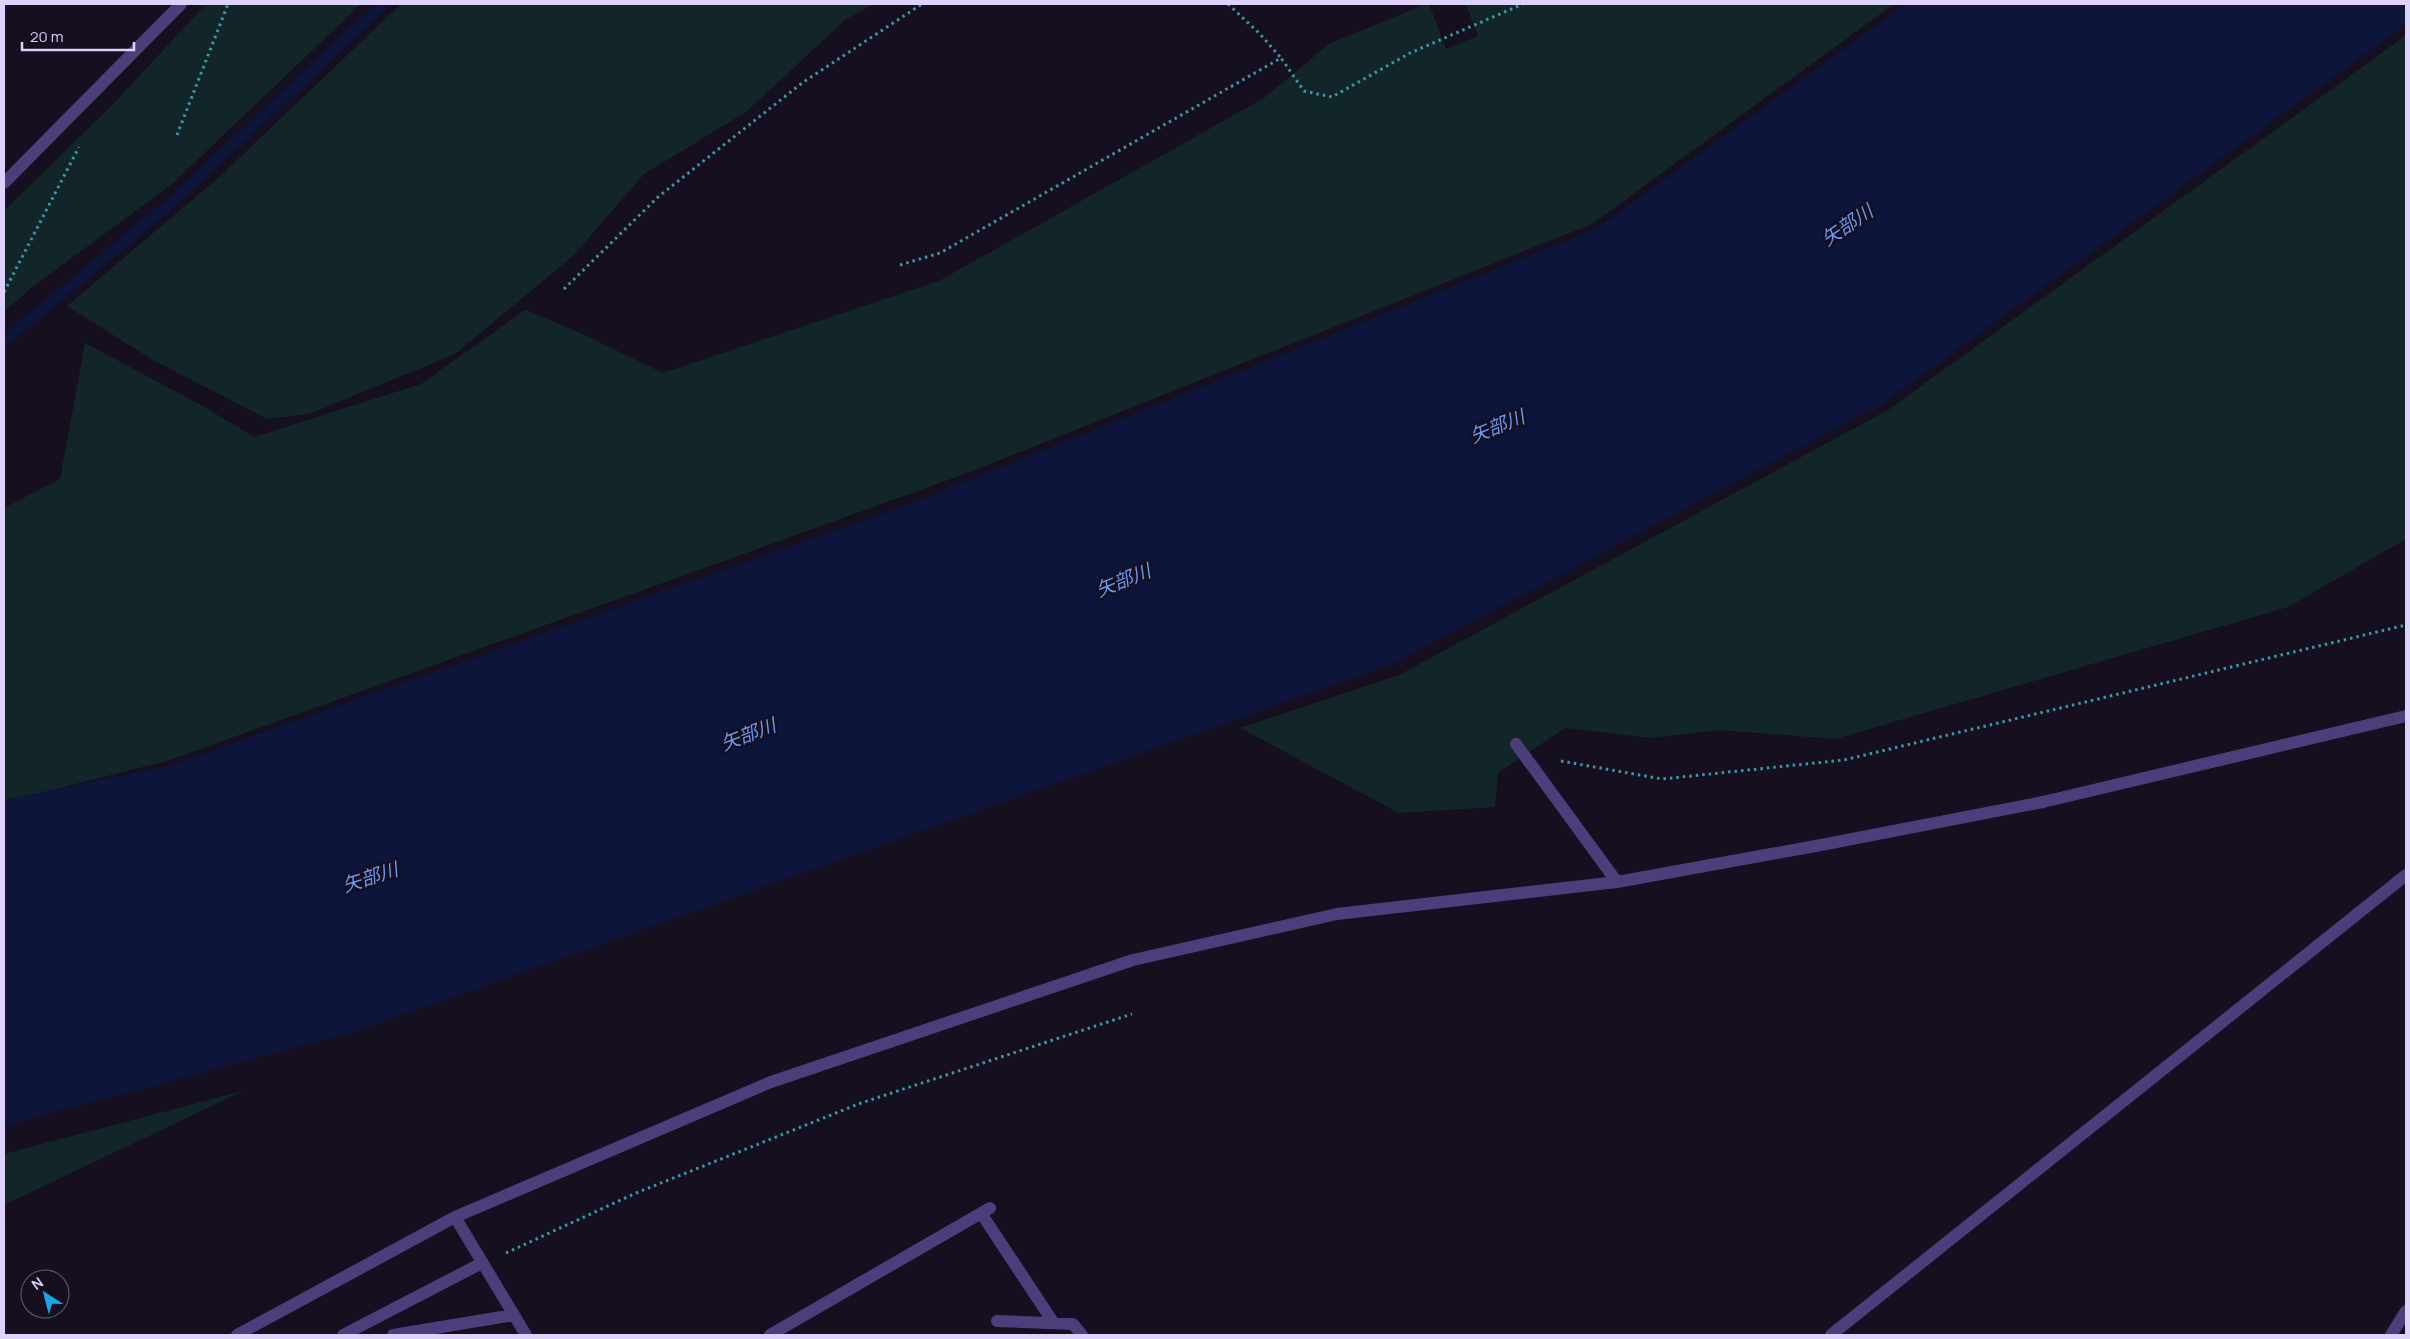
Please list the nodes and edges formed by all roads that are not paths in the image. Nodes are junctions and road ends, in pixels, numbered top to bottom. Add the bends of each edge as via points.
1 (181, 4) edge
2 (4, 183) edge
3 (2406, 716) edge
4 (1516, 744) dead end
5 (2406, 875) edge
6 (1617, 882) junction
7 (454, 1217) junction
8 (482, 1263) junction
9 (2406, 1311) edge
10 (514, 1315) junction
11 (997, 1321) dead end
12 (1053, 1322) junction
13 (238, 1335) edge
14 (343, 1335) edge
15 (393, 1335) edge
16 (526, 1335) edge
17 (770, 1335) edge
18 (1082, 1335) edge
19 (1831, 1335) edge
20 (2391, 1335) edge

1 - 2 street
3 - 6 street via 2043,802
4 - 6 street
5 - 19 street
6 - 7 street via 1337,914 1133,960 771,1082
7 - 8 street
7 - 13 street
8 - 10 street
8 - 14 street
9 - 20 street
10 - 15 street
10 - 16 street
11 - 12 street
12 - 17 street via 985,1210
12 - 18 street via 1074,1324

